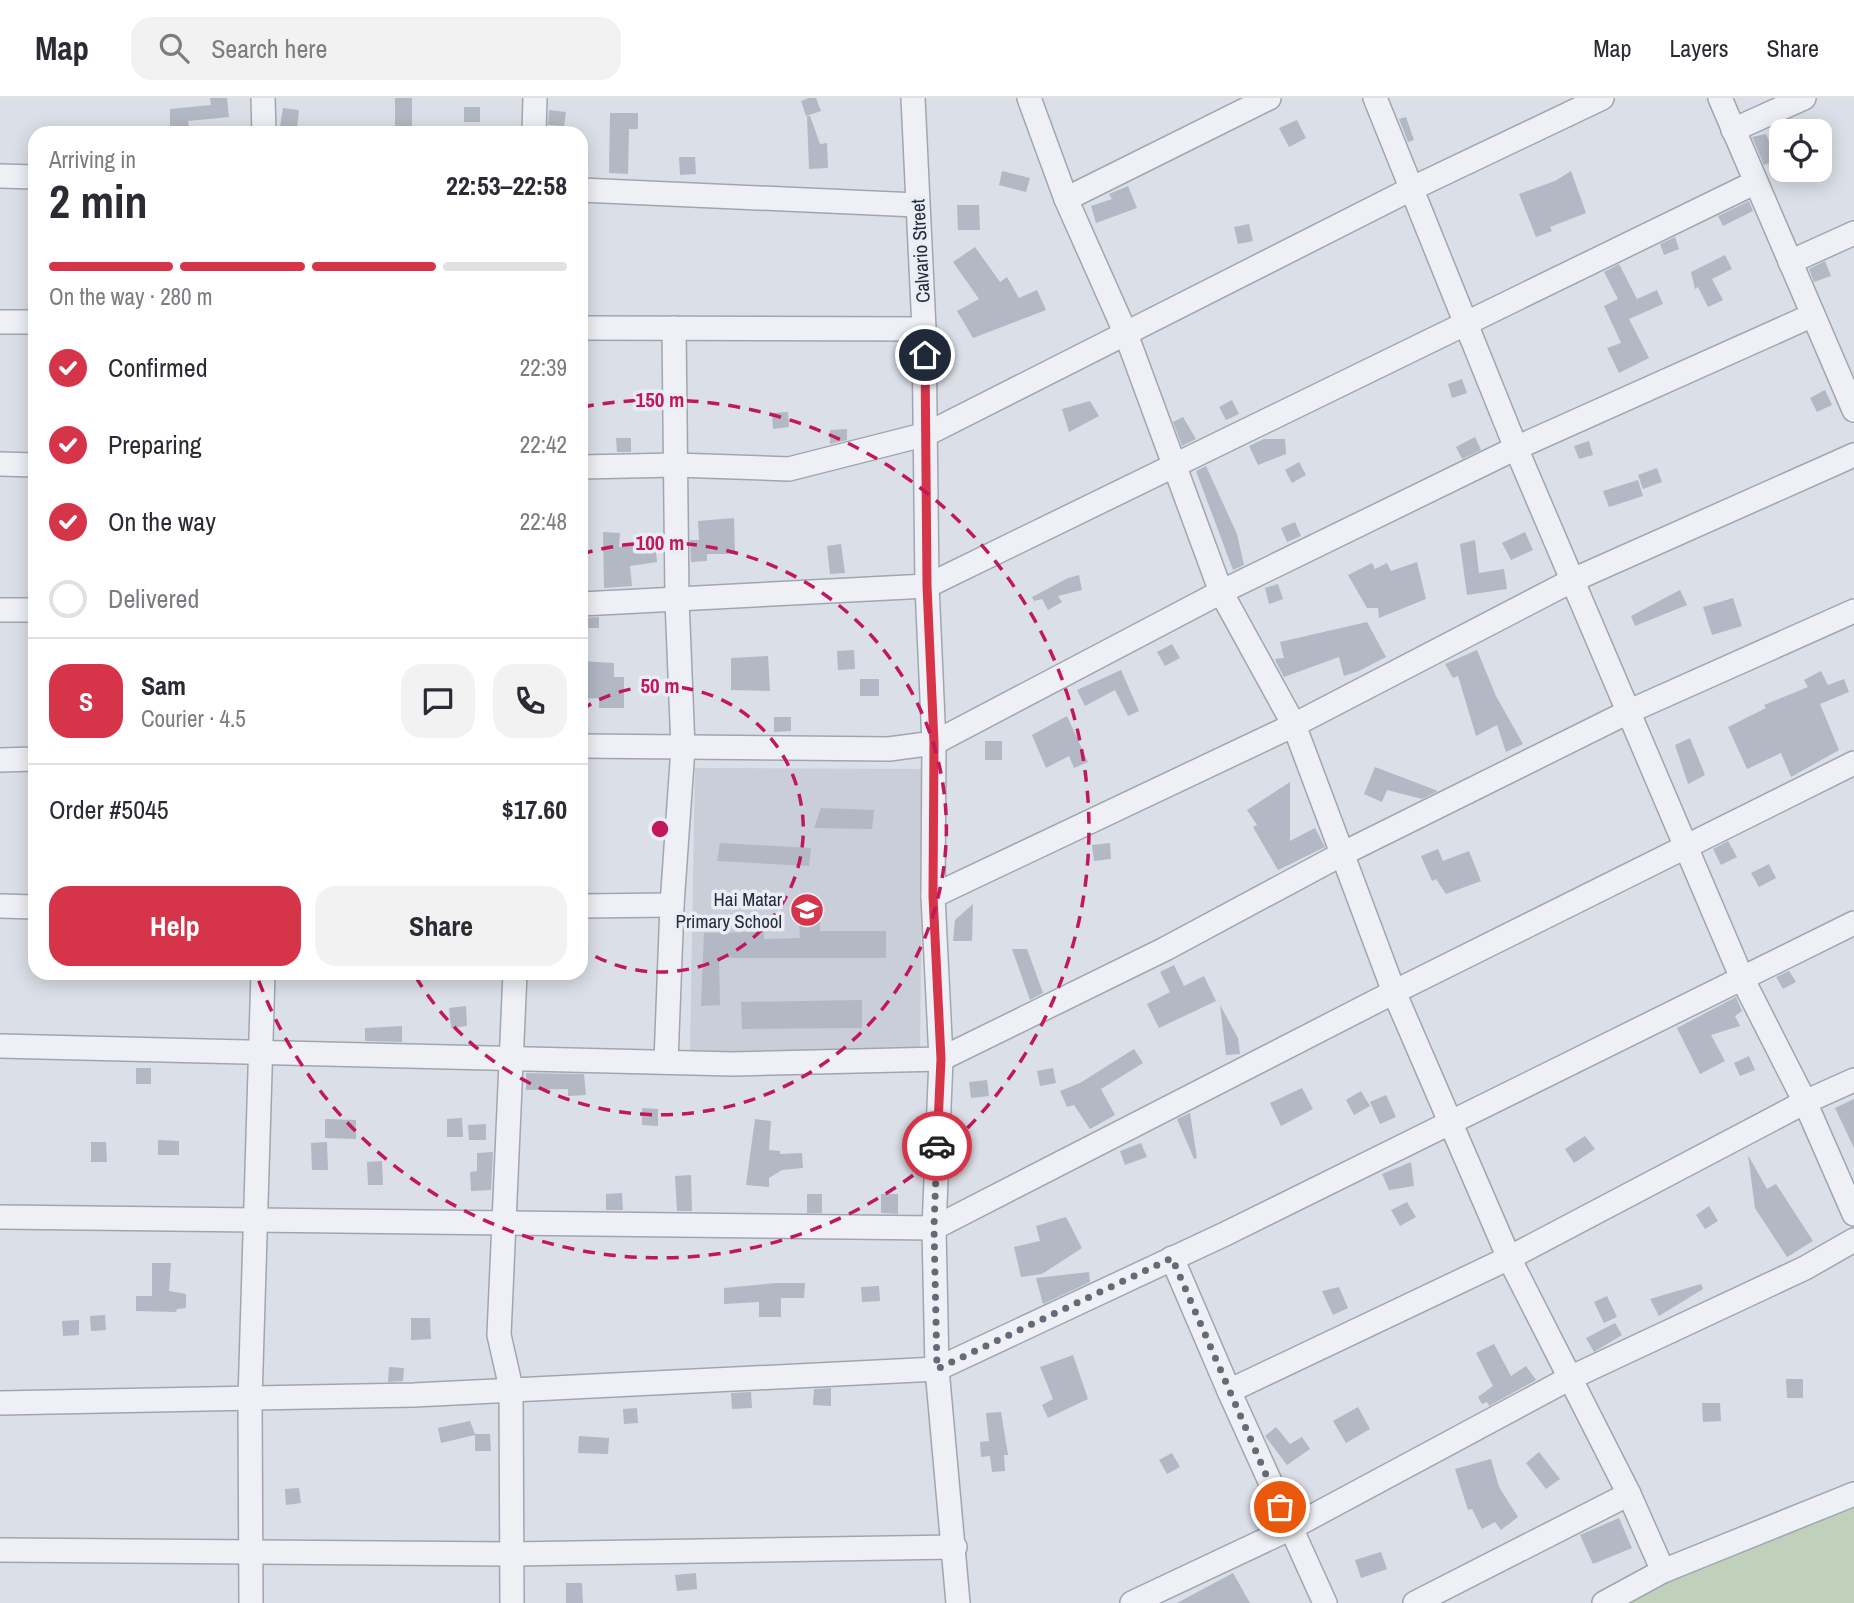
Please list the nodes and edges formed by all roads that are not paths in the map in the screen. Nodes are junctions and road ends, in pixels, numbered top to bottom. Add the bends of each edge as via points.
1 (264, 98) edge
2 (535, 98) edge
3 (1029, 98) edge
4 (1269, 98) edge
5 (1375, 98) edge
6 (1602, 98) edge
7 (1720, 98) edge
8 (1804, 98) edge
9 (920, 101) edge
10 (264, 126) edge
11 (534, 126) edge
12 (1733, 130) junction
13 (0, 176) edge
14 (28, 177) edge
15 (1756, 182) junction
16 (1410, 189) junction
17 (588, 190) edge
18 (1066, 199) junction
19 (917, 205) junction
20 (1854, 233) edge
21 (1790, 262) junction
22 (1813, 315) junction
23 (0, 322) edge
24 (28, 322) edge
25 (1465, 322) junction
26 (588, 328) edge
27 (674, 328) junction
28 (924, 329) junction
29 (1126, 334) junction
30 (1852, 397) edge
31 (927, 434) junction
32 (1516, 448) junction
33 (1854, 455) edge
34 (0, 464) edge
35 (28, 465) edge
36 (676, 465) junction
37 (1174, 466) junction
38 (588, 467) edge
39 (1573, 580) junction
40 (927, 586) junction
41 (1221, 592) junction
42 (677, 600) junction
43 (588, 604) edge
44 (0, 610) edge
45 (28, 610) edge
46 (1854, 611) edge
47 (1630, 711) junction
48 (1294, 725) junction
49 (934, 743) junction
50 (588, 746) edge
51 (683, 748) junction
52 (28, 759) edge
53 (0, 760) edge
54 (1854, 763) edge
55 (1688, 845) junction
56 (1342, 854) junction
57 (933, 896) junction
58 (672, 905) junction
59 (0, 906) edge
60 (28, 906) edge
61 (588, 906) edge
62 (1854, 923) edge
63 (1741, 976) junction
64 (263, 980) edge
65 (515, 980) edge
66 (1394, 992) junction
67 (0, 1046) edge
68 (261, 1052) junction
69 (512, 1058) junction
70 (941, 1059) junction
71 (666, 1062) junction
72 (1854, 1080) edge
73 (1805, 1102) junction
74 (1451, 1123) junction
75 (1854, 1214) edge
76 (0, 1217) edge
77 (257, 1219) junction
78 (502, 1224) junction
79 (934, 1227) junction
80 (1854, 1240) edge
81 (1172, 1258) junction
82 (1508, 1258) junction
83 (937, 1369) junction
84 (1570, 1378) junction
85 (511, 1388) junction
86 (1229, 1391) junction
87 (250, 1400) junction
88 (0, 1404) edge
89 (1629, 1494) junction
90 (1854, 1494) edge
91 (1289, 1529) junction
92 (956, 1547) junction
93 (0, 1550) edge
94 (252, 1552) junction
95 (512, 1554) junction
96 (1663, 1571) junction
97 (251, 1603) edge
98 (513, 1603) edge
99 (958, 1603) edge
100 (1132, 1603) edge
101 (1325, 1603) edge
102 (1415, 1603) edge
103 (1604, 1603) edge

1 - 10 street
2 - 11 street
3 - 18 street
4 - 18 street
5 - 16 street
6 - 16 street
7 - 12 street
8 - 12 street
9 - 19 street, Calvario Street
12 - 15 street
13 - 14 street
15 - 21 street
15 - 25 street
16 - 25 street
16 - 29 street
17 - 19 street
18 - 29 street
19 - 28 street, Calvario Street
20 - 21 street
21 - 22 street
22 - 30 street
22 - 32 street
23 - 24 street
25 - 32 street
25 - 37 street
26 - 27 street
27 - 28 street
27 - 36 street
28 - 31 street, Calvario Street
29 - 31 street
29 - 37 street
31 - 36 street via 789,469
31 - 40 street, Calvario Street
32 - 39 street
32 - 41 street
33 - 39 street
34 - 35 street
36 - 38 street
36 - 42 street
37 - 40 street
37 - 41 street
39 - 47 street
39 - 48 street
40 - 42 street
40 - 49 street, Calvario Street
41 - 48 street
41 - 49 street
42 - 43 street
42 - 51 street
44 - 45 street
46 - 47 street
47 - 55 street
47 - 56 street
48 - 56 street
48 - 57 street
49 - 51 street via 889,749
49 - 57 street, Calvario Street
50 - 51 street
51 - 58 street
52 - 53 street
54 - 55 street
55 - 63 street
55 - 66 street
56 - 66 street
56 - 70 street via 1165,950
57 - 70 street, Calvario Street
58 - 61 street
58 - 71 street
59 - 60 street
62 - 63 street
63 - 73 street
63 - 74 street
64 - 68 street
65 - 69 street
66 - 74 street
66 - 79 street
67 - 68 street
68 - 69 street
68 - 77 street
69 - 71 street
69 - 78 street
70 - 71 street
70 - 79 street, Calvario Street
72 - 73 street
73 - 75 street
73 - 82 street
74 - 81 street
74 - 82 street
76 - 77 street
77 - 78 street
77 - 87 street
78 - 79 street
78 - 85 street via 499,1335
79 - 83 street, Calvario Street
80 - 84 street via 1805,1268
81 - 83 street
81 - 86 street
82 - 84 street
82 - 86 street
83 - 85 street
83 - 92 street, Calvario Street
84 - 89 street
84 - 91 street
85 - 87 street
85 - 95 street
86 - 91 street
87 - 88 street
87 - 94 street
89 - 96 street
89 - 102 street
90 - 96 street
91 - 100 street
91 - 101 street
92 - 95 street
92 - 99 street, Calvario Street
93 - 94 street
94 - 95 street
94 - 97 street
95 - 98 street
96 - 103 street

